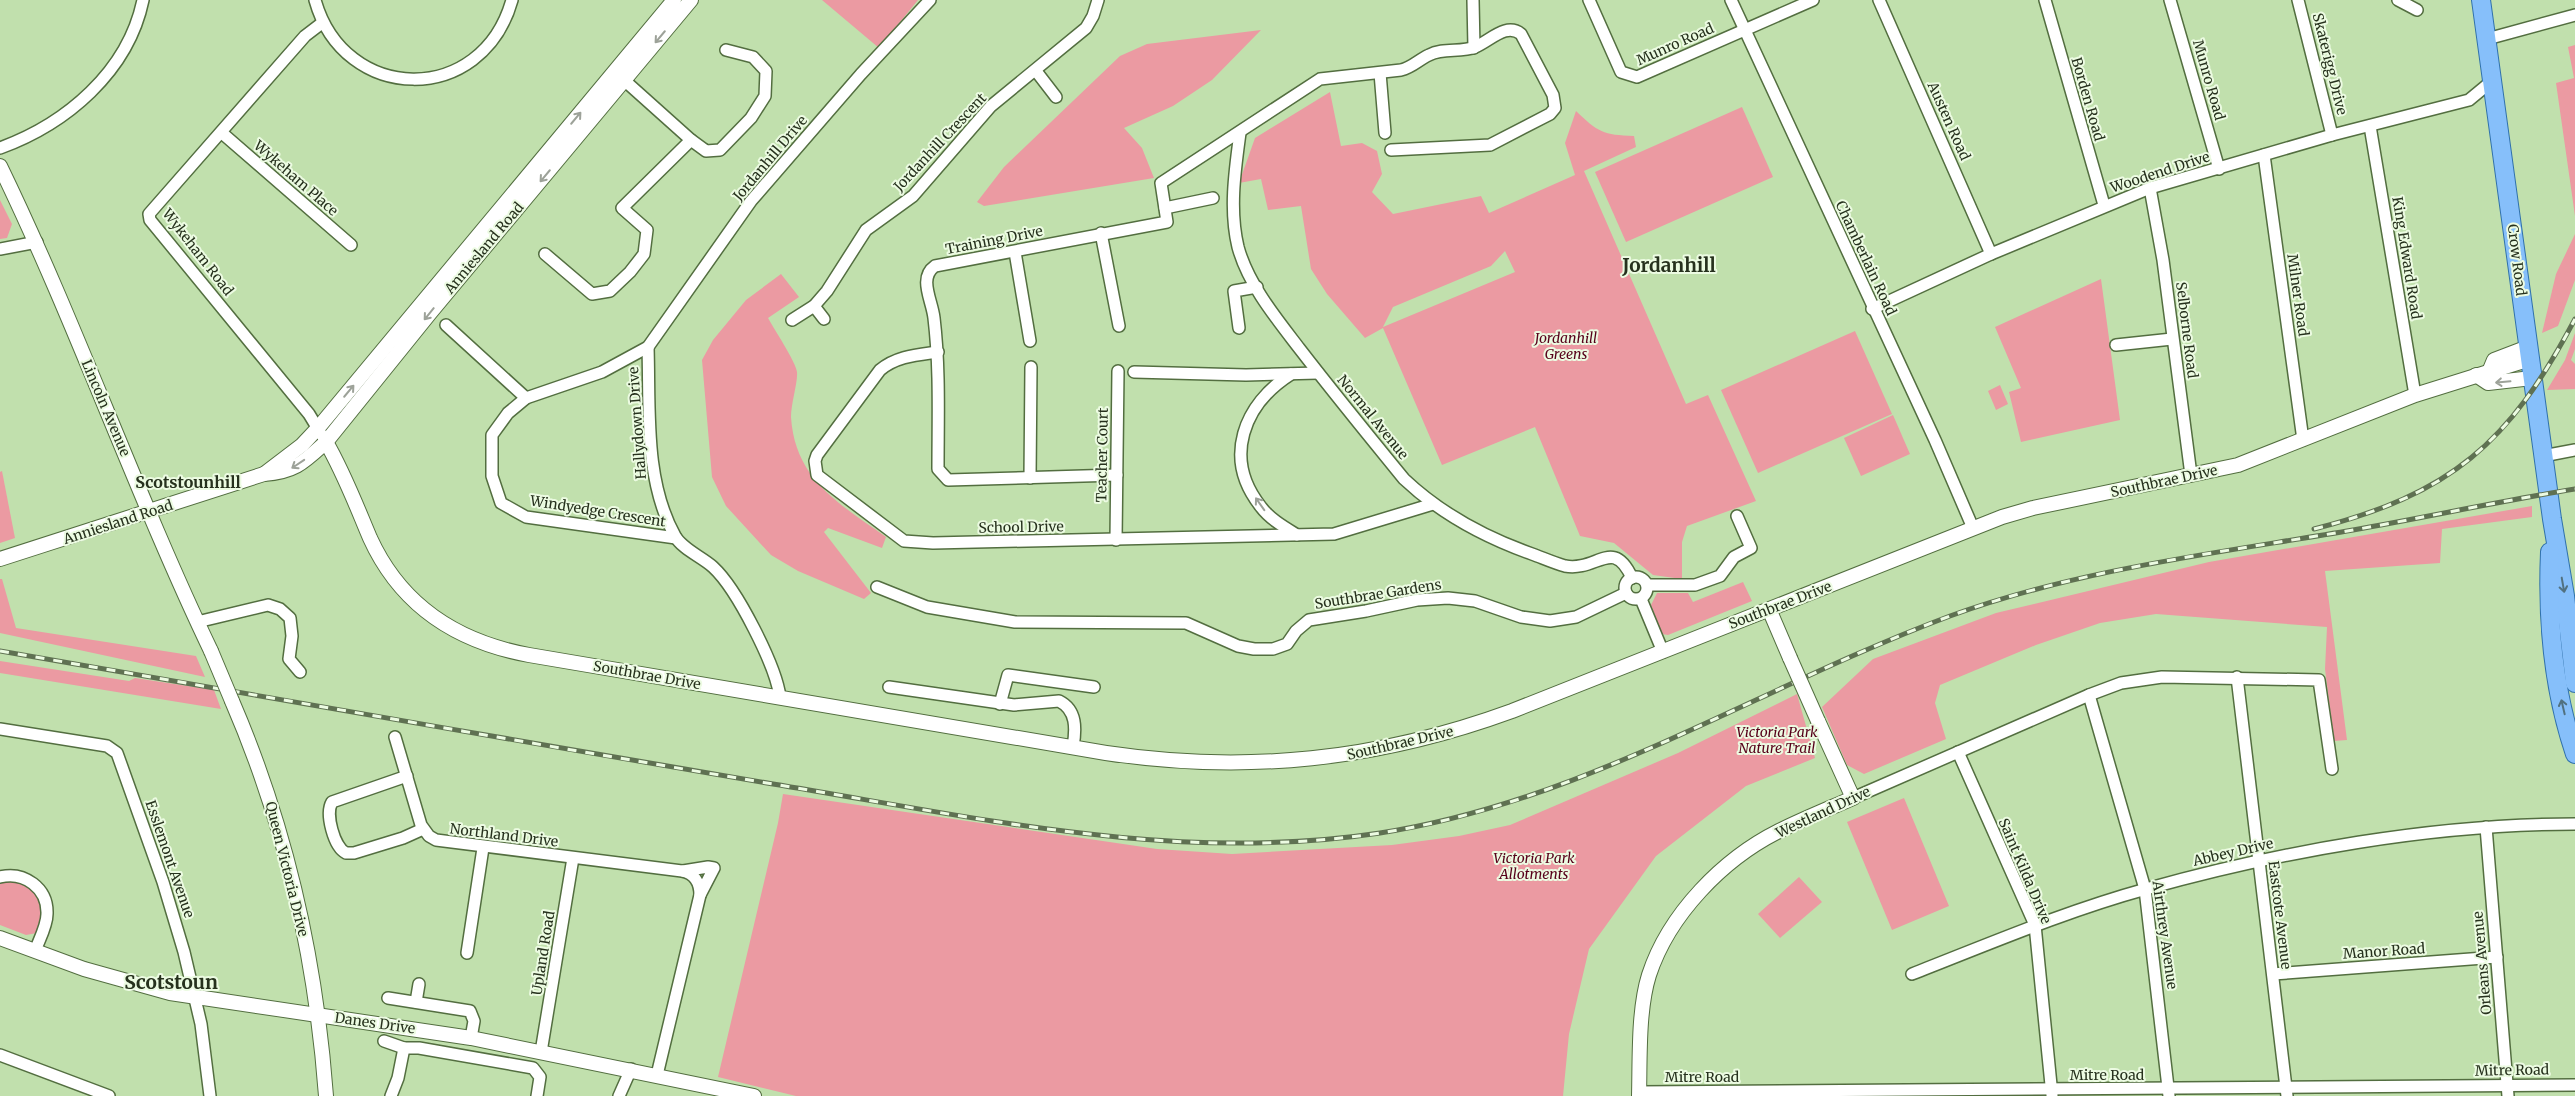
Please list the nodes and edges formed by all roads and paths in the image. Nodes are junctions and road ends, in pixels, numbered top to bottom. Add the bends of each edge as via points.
1 (143, 0) edge
2 (315, 0) edge
3 (512, 0) edge
4 (674, 0) edge
5 (691, 0) edge
6 (930, 0) edge
7 (1098, 0) edge
8 (1473, 0) edge
9 (1589, 0) edge
10 (1730, 0) edge
11 (1813, 0) edge
12 (1879, 0) edge
13 (2045, 0) edge
14 (2170, 0) edge
15 (2300, 0) edge
16 (2398, 0) edge
17 (2481, 0) edge
18 (2417, 10) dead end
19 (2575, 15) edge
20 (322, 23) junction
21 (1744, 30) junction
22 (2487, 39) junction
23 (1474, 48) junction
24 (726, 50) dead end
25 (1036, 71) junction
26 (1380, 73) junction
27 (624, 80) junction
28 (2492, 81) junction
29 (1056, 97) dead end
30 (2469, 100) junction
31 (2496, 106) junction
32 (2370, 126) junction
33 (222, 133) junction
34 (1240, 133) junction
35 (1385, 134) dead end
36 (2332, 135) junction
37 (691, 140) junction
38 (560, 147) junction
39 (0, 148) edge
40 (1392, 150) dead end
41 (2264, 155) junction
42 (0, 166) edge
43 (2219, 169) junction
44 (2150, 188) junction
45 (1213, 198) dead end
46 (2104, 205) junction
47 (1165, 208) junction
48 (1102, 234) junction
49 (37, 242) junction
50 (351, 245) dead end
51 (0, 248) edge
52 (1015, 252) junction
53 (545, 254) dead end
54 (1991, 254) junction
55 (1257, 286) junction
56 (814, 306) junction
57 (1872, 309) junction
58 (824, 319) dead end
59 (792, 320) dead end
60 (446, 325) dead end
61 (1119, 326) dead end
62 (1239, 328) dead end
63 (2172, 339) junction
64 (1030, 341) dead end
65 (2116, 345) dead end
66 (648, 347) junction
67 (938, 352) junction
68 (2529, 353) junction
69 (1031, 367) dead end
70 (1118, 371) dead end
71 (1134, 372) dead end
72 (1318, 373) junction
73 (1291, 374) junction
74 (2483, 374) junction
75 (2532, 378) junction
76 (2414, 395) junction
77 (526, 398) junction
78 (318, 428) junction
79 (2303, 440) junction
80 (326, 442) junction
81 (2575, 450) edge
82 (2544, 456) junction
83 (264, 474) junction
84 (1118, 475) junction
85 (2190, 475) junction
86 (1030, 478) junction
87 (1433, 504) junction
88 (150, 512) junction
89 (1736, 516) dead end
90 (2552, 519) junction
91 (1973, 528) junction
92 (1296, 535) junction
93 (676, 538) junction
94 (1116, 540) junction
95 (0, 559) edge
96 (1632, 578) junction
97 (1647, 585) junction
98 (877, 587) dead end
99 (1626, 592) junction
100 (1641, 598) junction
101 (1769, 609) junction
102 (197, 622) junction
103 (210, 651) joint
104 (1663, 652) junction
105 (300, 672) dead end
106 (2238, 677) junction
107 (2575, 683) edge
108 (889, 687) dead end
109 (1094, 687) dead end
110 (2089, 695) junction
111 (780, 698) junction
112 (1000, 704) junction
113 (0, 728) edge
114 (395, 737) dead end
115 (1073, 747) junction
116 (1958, 752) junction
117 (2575, 754) edge
118 (2332, 769) dead end
119 (407, 776) junction
120 (1853, 798) junction
121 (2575, 824) edge
122 (2486, 827) junction
123 (423, 828) junction
124 (483, 848) junction
125 (573, 858) junction
126 (2258, 860) junction
127 (682, 871) junction
128 (0, 876) edge
129 (2145, 889) junction
130 (700, 895) junction
131 (2035, 925) junction
132 (0, 938) edge
133 (35, 951) junction
134 (467, 953) dead end
135 (2497, 957) junction
136 (1912, 974) dead end
137 (2273, 974) junction
138 (419, 984) dead end
139 (196, 998) junction
140 (388, 998) dead end
141 (416, 1002) junction
142 (318, 1015) junction
143 (471, 1038) junction
144 (384, 1040) dead end
145 (404, 1048) junction
146 (541, 1052) junction
147 (0, 1055) edge
148 (631, 1069) junction
149 (658, 1075) junction
150 (2575, 1085) edge
151 (2508, 1091) edge
152 (2287, 1092) edge
153 (2052, 1093) edge
154 (2169, 1093) edge
155 (1639, 1094) edge
156 (1878, 1094) edge
157 (109, 1096) edge
158 (210, 1096) edge
159 (326, 1096) edge
160 (390, 1096) edge
161 (537, 1096) edge
162 (619, 1096) edge
163 (754, 1096) edge

1 - 39 street via 125,48 85,99 28,138
2 - 20 street
3 - 20 street via 501,30 479,56 456,71 412,80 360,63 345,51
38 -> 4 street, Anniesland Road
5 -> 27 street, Anniesland Road
6 - 66 street, Jordanhill Drive via 751,201
7 - 25 street, Jordanhill Crescent via 1094,16 1086,28
8 - 23 street
9 - 21 street, Munro Road via 1621,72 1629,76 1638,77
10 - 21 street, Chamberlain Road
11 - 21 street, Munro Road
12 - 54 street, Austen Road
13 - 46 street, Borden Road
14 - 43 street, Munro Road
15 - 36 street, Skaterigg Drive
16 - 18 street
17 - 22 main road, Crow Road
19 - 22 street
20 - 33 street, Wykeham Road via 305,36
21 - 57 street, Chamberlain Road
22 - 28 main road, Crow Road
23 - 26 street via 1439,52 1428,55 1414,67
23 - 40 street via 1506,30 1518,31 1553,95 1555,108 1550,114 1490,145
24 - 37 street via 753,57 766,71 765,96 750,118 720,150 706,150
25 - 29 street
25 - 56 street, Jordanhill Crescent via 991,106 913,196 866,230
26 - 34 street via 1320,79
26 - 35 street
27 - 37 street
27 - 38 street, Anniesland Road
28 - 30 street, Woodend Drive
28 - 31 main road, Crow Road
30 - 31 street, Woodend Drive
30 - 32 street, Woodend Drive
31 - 68 main road, Crow Road
32 - 36 street, Woodend Drive
32 - 76 street, King Edward Road
33 - 50 street, Wykeham Place
33 - 78 street, Wykeham Road via 149,214 150,220
34 - 47 street via 1161,183
34 - 55 street, Normal Avenue via 1234,202 1237,237 1244,261
36 - 41 street, Woodend Drive
37 - 53 street via 622,208 647,230 644,254 610,291 592,294
78 -> 38 street, Anniesland Road
38 -> 80 street, Anniesland Road
41 - 43 street, Woodend Drive
41 - 79 street, Milner Road
42 - 49 street, Lincoln Avenue
43 - 44 street, Woodend Drive
44 - 46 street, Woodend Drive
44 - 63 street, Selborne Road via 2162,248
45 - 47 street
46 - 54 street, Woodend Drive
47 - 48 street, Training Drive via 1167,222
48 - 52 street, Training Drive
48 - 61 street
49 - 51 street
49 - 88 street, Lincoln Avenue
52 - 64 street
52 - 67 street, Training Drive via 928,270 926,277
54 - 57 street, Woodend Drive
55 - 62 street via 1234,292
55 - 72 street, Normal Avenue
56 - 58 street
56 - 59 street, Jordanhill Crescent
57 - 91 street, Chamberlain Road
60 - 77 street
63 - 65 street
63 - 85 street, Selborne Road
66 - 77 street, Windyedge Crescent via 602,372
66 - 93 street, Hallydown Drive via 652,454 658,499
67 - 86 street, Training Drive via 938,469 941,475 948,480
67 - 94 street, School Drive via 900,358 880,370 817,455 817,475 904,541 933,544
68 - 74 street, Southbrae Drive
68 - 75 main road, Crow Road
69 - 86 street
70 - 84 street, Teacher Court
71 - 73 street
72 - 73 street
72 - 87 street, Normal Avenue via 1404,479
92 -> 73 street via 1261,507 1244,472 1241,446 1248,419 1259,400 1274,384
75 -> 74 street via 2488,383
74 - 76 street, Southbrae Drive
75 - 82 main road, Crow Road
76 - 79 street, Southbrae Drive
77 - 93 street, Windyedge Crescent via 508,413 492,435 492,476 502,503 526,517
78 - 80 street, Wykeham Road
78 - 83 street, Anniesland Road via 302,445
79 - 85 street, Southbrae Drive via 2238,465
80 -> 83 street, Anniesland Road via 286,472
80 - 111 street, Southbrae Drive via 344,474 370,538 389,571 424,609 458,633 501,650
81 - 82 street
82 - 90 main road, Crow Road
83 - 88 street, Anniesland Road
84 - 86 street, Training Drive
84 - 94 street, Teacher Court
85 - 91 street, Southbrae Drive via 2033,508
87 - 92 street, School Drive via 1334,534
87 - 96 street, Normal Avenue via 1454,519 1505,545 1564,566 1578,567 1606,557 1617,557 1625,562
88 - 95 street, Anniesland Road
88 - 102 street, Lincoln Avenue
89 - 97 street via 1751,548 1734,557 1720,576 1695,586
90 -> 107 main road, Crow Road
117 -> 90 main road, Crow Road via 2558,686 2550,626 2548,594
91 - 101 street, Southbrae Drive
92 - 94 street, School Drive
93 - 111 street, Hallydown Drive via 714,568 740,604 764,650
96 - 97 street via 1640,577
96 - 99 street
97 - 100 street via 1646,594
98 - 99 street, Southbrae Gardens via 928,607 1015,622 1186,622 1238,646 1254,649 1273,649 1287,644 1309,620 1417,600 1448,598 1475,601 1521,617 1550,621 1576,617
99 - 100 street via 1631,598
100 - 104 street
101 - 104 street, Southbrae Drive
101 - 120 street, bridge
102 - 103 street, Lincoln Avenue
102 - 105 street via 274,606 290,618 290,659
103 - 142 street, Queen Victoria Drive, bridge via 256,761 283,847 303,930
104 - 115 street, Southbrae Drive via 1485,721 1371,752 1282,762 1208,763
106 - 110 street, Westland Drive via 2162,677 2120,683
106 - 118 street, Westland Drive via 2319,680
106 - 126 street, Eastcote Avenue
108 - 112 street
109 - 112 street via 1008,676
110 - 116 street, Westland Drive
110 - 129 street, Airthrey Avenue
111 - 115 street, Southbrae Drive
112 - 115 street via 1059,702 1066,705 1074,719
113 - 139 street, Esslemont Avenue via 107,746 117,752 170,902
114 - 119 street
116 - 120 street, Westland Drive
116 - 131 street, Saint Kilda Drive
119 - 123 street
119 - 123 street via 332,802 329,815 338,844 346,853 403,838
120 - 155 street, Westland Drive via 1779,831 1751,848 1719,873 1668,934 1649,975 1644,997
121 - 122 street, Abbey Drive
122 - 126 street, Abbey Drive
122 - 135 street, Orleans Avenue
123 - 124 street, Northland Drive via 439,842
124 - 125 street, Northland Drive
124 - 134 street
125 - 127 street, Northland Drive
125 - 146 street, Upland Road
126 - 129 street, Abbey Drive
126 - 137 street, Eastcote Avenue
127 - 130 street via 696,879
127 - 130 street, Northland Drive via 714,868
128 - 133 street via 26,878 43,896 46,919
129 - 131 street, Abbey Drive
129 - 154 street, Airthrey Avenue
130 - 149 street, Northland Drive
131 - 136 street, Abbey Drive
131 - 153 street, Saint Kilda Drive
132 - 133 street, Danes Drive
133 - 139 street, Danes Drive via 115,979
135 - 137 street, Manor Road
135 - 151 street, Orleans Avenue
137 - 152 street, Eastcote Avenue
138 - 141 street
139 - 142 street, Danes Drive
139 - 158 street, Esslemont Avenue
140 - 141 street
141 - 143 street via 470,1011 474,1021
142 - 143 street, Danes Drive
142 - 159 street, Queen Victoria Drive
143 - 146 street, Danes Drive
144 - 145 street
145 - 160 street via 398,1078
145 - 161 street via 533,1068 540,1077
146 - 148 street, Danes Drive
147 - 157 street
148 - 149 street, Danes Drive
148 - 162 street
149 - 163 street, Danes Drive
150 - 151 street, Mitre Road
151 - 152 street, Mitre Road
152 - 154 street, Mitre Road
153 - 154 street, Mitre Road
153 - 156 street, Mitre Road
155 - 156 street, Mitre Road

